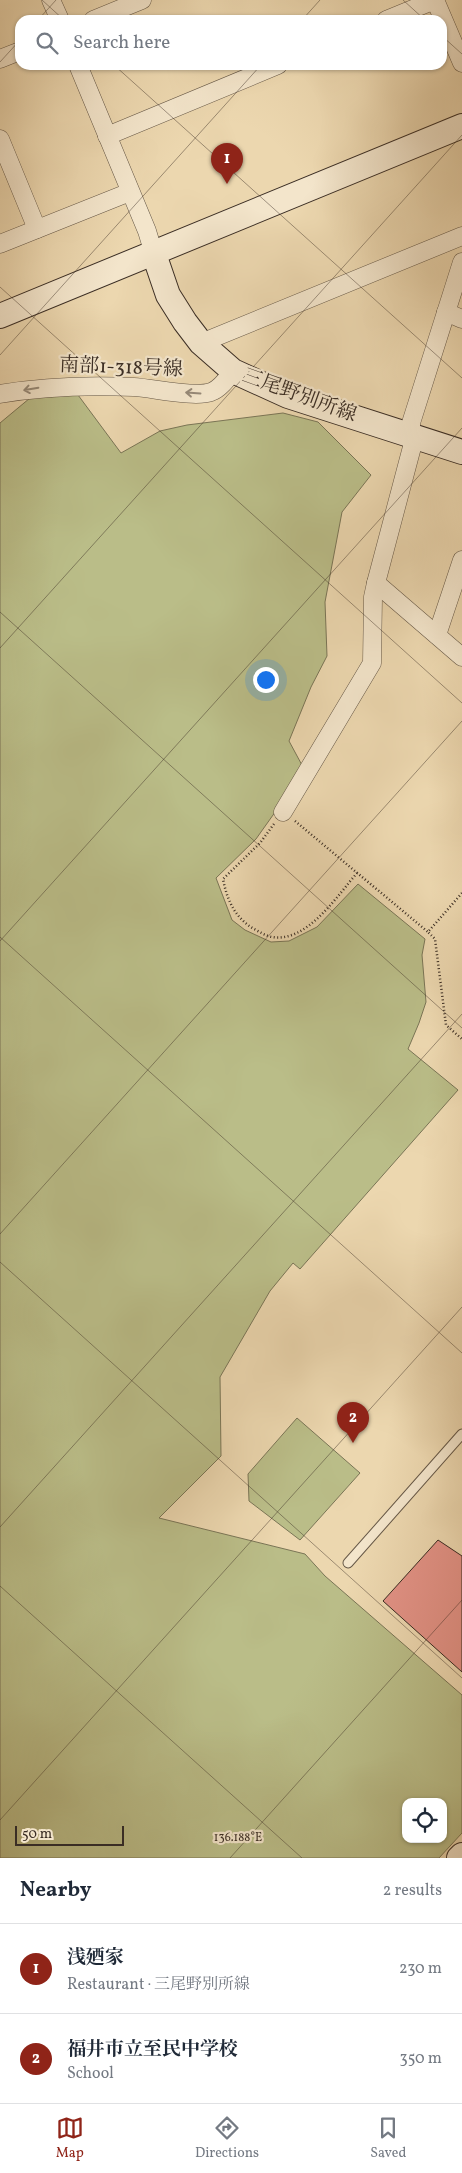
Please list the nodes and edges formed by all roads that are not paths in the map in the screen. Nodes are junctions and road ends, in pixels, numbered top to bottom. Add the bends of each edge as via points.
1 (51, 0) edge
2 (142, 0) edge
3 (435, 0) edge
4 (58, 15) edge
5 (105, 15) edge
6 (398, 15) edge
7 (441, 15) edge
8 (447, 28) edge
9 (15, 52) edge
10 (0, 59) edge
11 (462, 63) edge
12 (80, 70) edge
13 (266, 70) edge
14 (462, 126) edge
15 (107, 136) junction
16 (0, 139) edge
17 (130, 192) junction
18 (37, 228) junction
19 (462, 236) edge
20 (0, 244) edge
21 (154, 254) junction
22 (462, 262) edge
23 (0, 316) edge
24 (454, 316) edge
25 (201, 342) junction
26 (233, 371) junction
27 (0, 394) edge
28 (412, 434) junction
29 (462, 452) edge
30 (462, 560) edge
31 (376, 583) junction
32 (437, 635) junction
33 (462, 657) edge
34 (284, 812) road end
35 (462, 1434) edge
36 (348, 1563) dead end
37 (462, 1855) edge
38 (459, 1858) edge

1 - 4 street
2 - 5 street
3 - 6 street
3 - 7 street
8 - 11 street
9 - 10 street
12 - 15 street
13 - 15 street
14 - 21 main road
15 - 17 street
16 - 18 street
17 - 18 street
17 - 21 street
18 - 20 street
19 - 25 street
21 - 23 main road
21 - 25 main road, 三尾野別所線 via 168,295
22 - 24 street
24 - 28 street via 411,423
25 - 26 main road, 三尾野別所線
26 -> 27 street, 南部1-318号線 via 220,387 210,392 82,385 38,387
26 - 28 main road, 三尾野別所線 via 267,389
28 - 29 main road, 三尾野別所線
28 - 31 street via 412,447
30 - 32 street
31 - 32 street
31 - 34 street via 372,663
32 - 33 street
35 - 36 lane
37 - 38 main road

